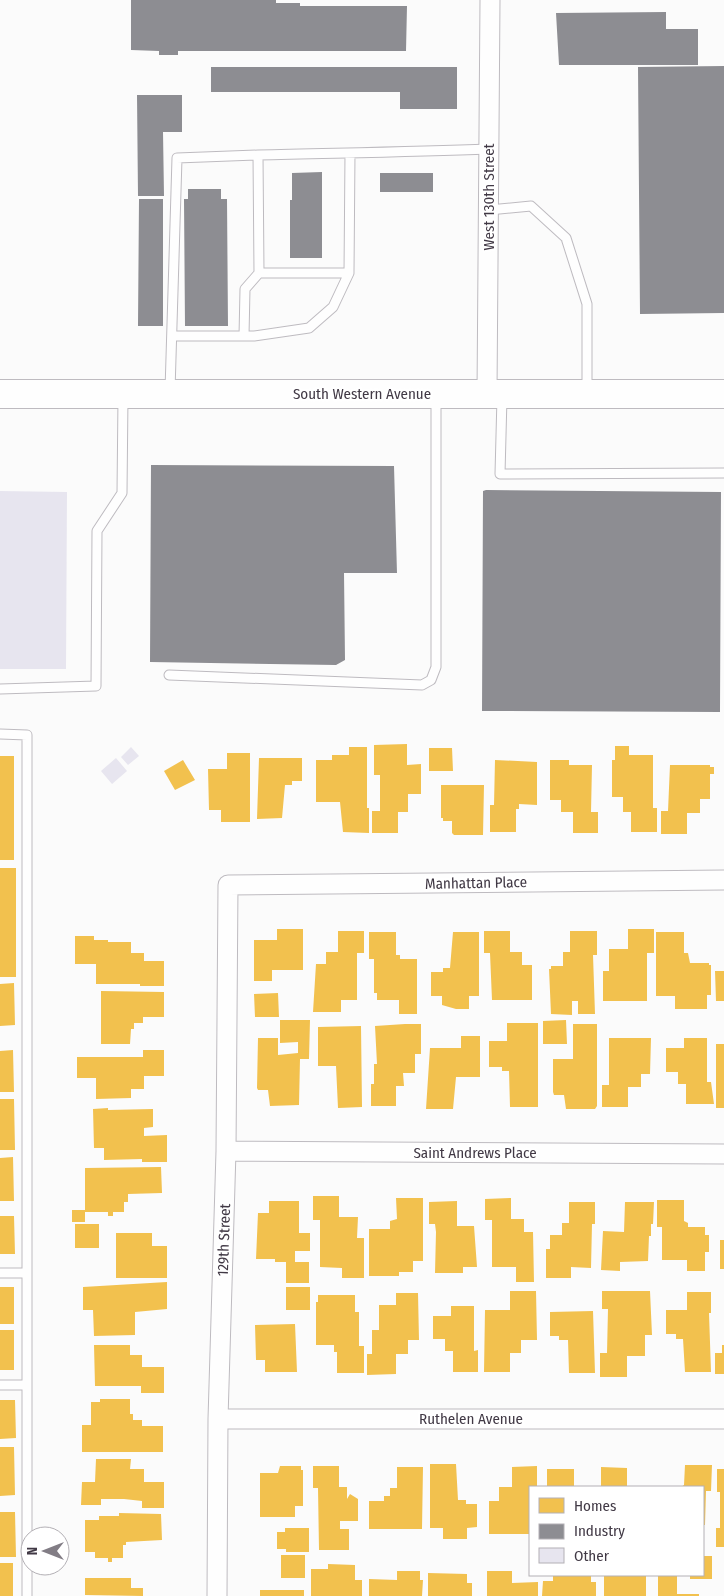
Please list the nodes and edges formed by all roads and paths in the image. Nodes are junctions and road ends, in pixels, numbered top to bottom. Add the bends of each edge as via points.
1 (490, 0) edge
2 (489, 149) junction
3 (350, 153) junction
4 (258, 155) junction
5 (488, 210) junction
6 (259, 273) junction
7 (349, 273) junction
8 (172, 336) junction
9 (244, 336) junction
10 (123, 393) junction
11 (170, 393) junction
12 (0, 394) edge
13 (436, 394) junction
14 (494, 394) junction
15 (587, 394) junction
16 (724, 394) edge
17 (724, 473) edge
18 (169, 675) dead end
19 (0, 689) edge
20 (0, 734) edge
21 (724, 880) edge
22 (228, 885) joint
23 (226, 1151) junction
24 (724, 1154) edge
25 (0, 1273) edge
26 (26, 1273) junction
27 (0, 1384) edge
28 (26, 1385) junction
29 (724, 1419) edge
30 (218, 1420) junction
31 (27, 1596) edge
32 (218, 1596) edge

1 - 2 street, West 130th Street
2 - 3 lane
2 - 5 street, West 130th Street
3 - 4 lane
3 - 7 lane
4 - 6 lane
4 - 8 lane via 177,158
5 - 14 street, West 130th Street
5 - 15 lane via 531,206 566,238 587,304
6 - 7 lane
6 - 9 lane via 245,289
7 - 9 lane via 333,308 309,328
8 - 9 lane
8 - 11 lane
10 - 11 main road, South Western Avenue
10 - 12 main road, South Western Avenue
10 - 19 lane via 122,493 97,531 96,686
11 - 13 main road, South Western Avenue
13 - 14 main road, South Western Avenue
13 - 18 lane via 436,667 432,680 422,684
14 - 15 main road, South Western Avenue
14 - 17 lane via 500,474
15 - 16 main road, South Western Avenue
20 - 26 lane via 27,735
21 - 22 street, Manhattan Place
22 - 23 street, 129th Street
23 - 24 street, Saint Andrews Place
23 - 30 street, 129th Street
25 - 26 lane
26 - 28 lane
27 - 28 lane
28 - 31 lane
29 - 30 street, Ruthelen Avenue
30 - 32 street, 129th Street

